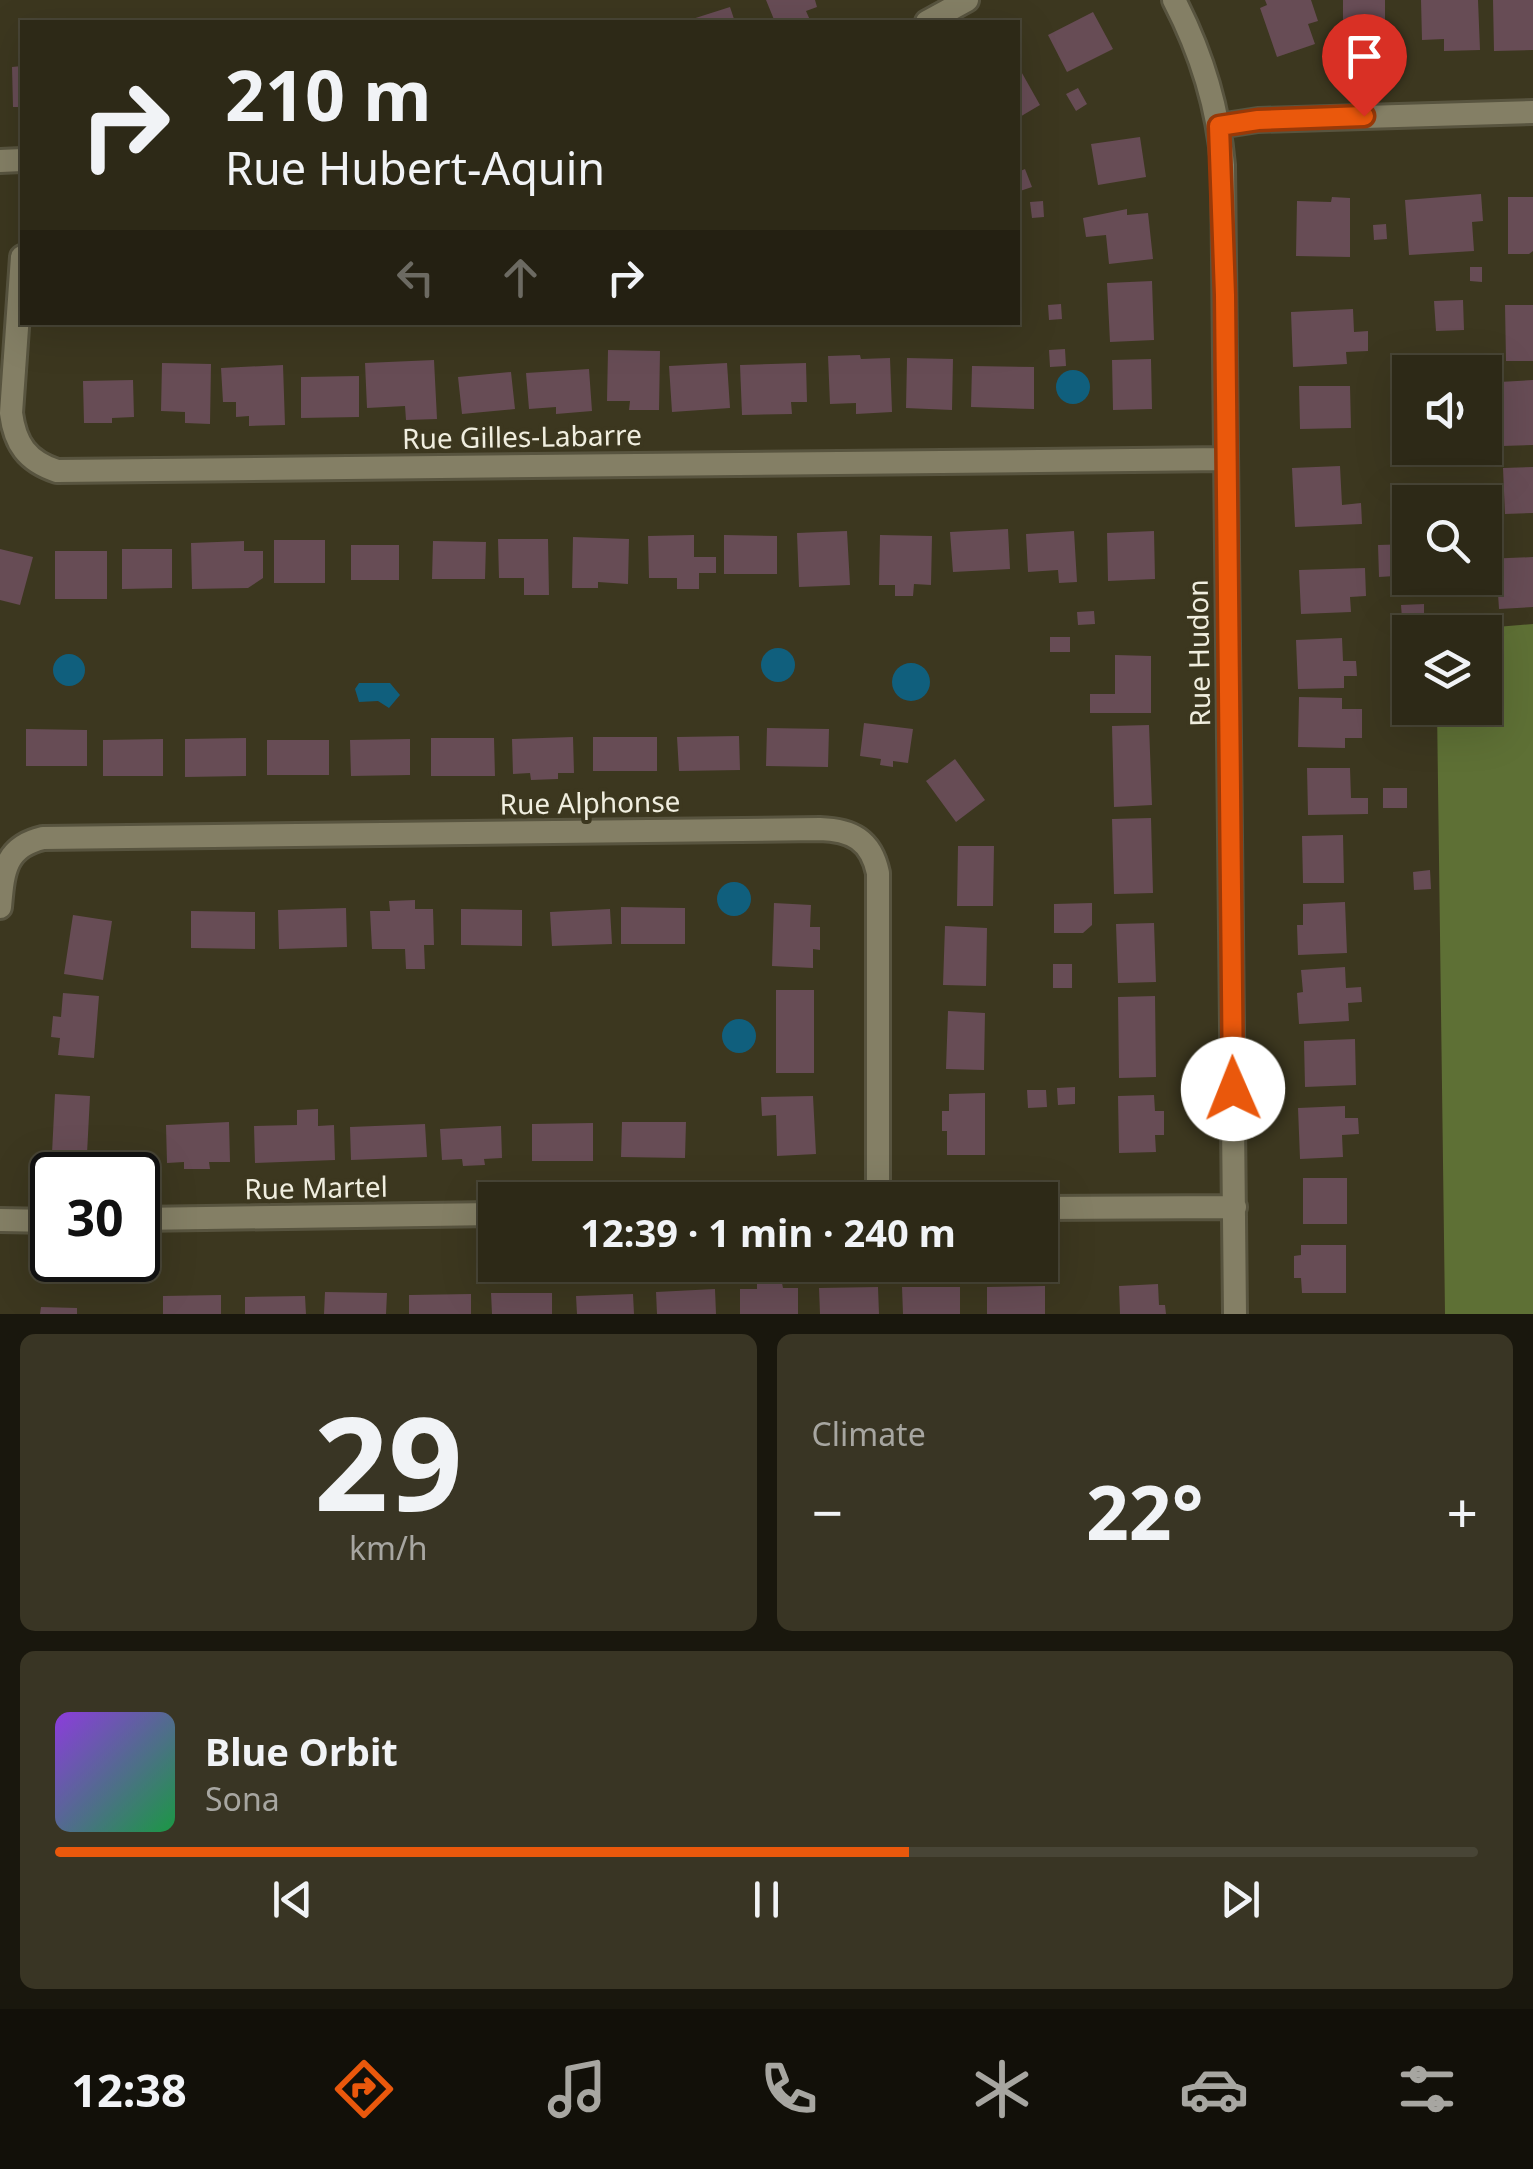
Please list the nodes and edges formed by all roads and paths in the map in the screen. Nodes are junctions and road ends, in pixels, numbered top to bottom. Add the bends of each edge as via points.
1 (967, 0) edge
2 (1174, 0) edge
3 (931, 20) edge
4 (1533, 112) edge
5 (1219, 126) junction
6 (20, 285) edge
7 (1226, 459) junction
8 (0, 908) edge
9 (878, 1182) edge
10 (1235, 1207) junction
11 (1058, 1208) edge
12 (478, 1214) edge
13 (0, 1220) edge
14 (30, 1220) edge
15 (160, 1220) edge
16 (1235, 1314) edge

1 - 3 street
2 - 5 street, Rue Hudon via 1202,62
4 - 5 street
5 - 7 street, Rue Hudon
6 - 7 street, Rue Gilles-Labarre via 14,434 34,461 57,471
7 - 10 street, Rue Hudon
8 - 9 street, Rue Alphonse via 8,858 43,838 820,829 854,834 870,850 878,873
10 - 11 street
10 - 16 street, Rue Hudon
12 - 15 street, Rue Martel
13 - 14 street

